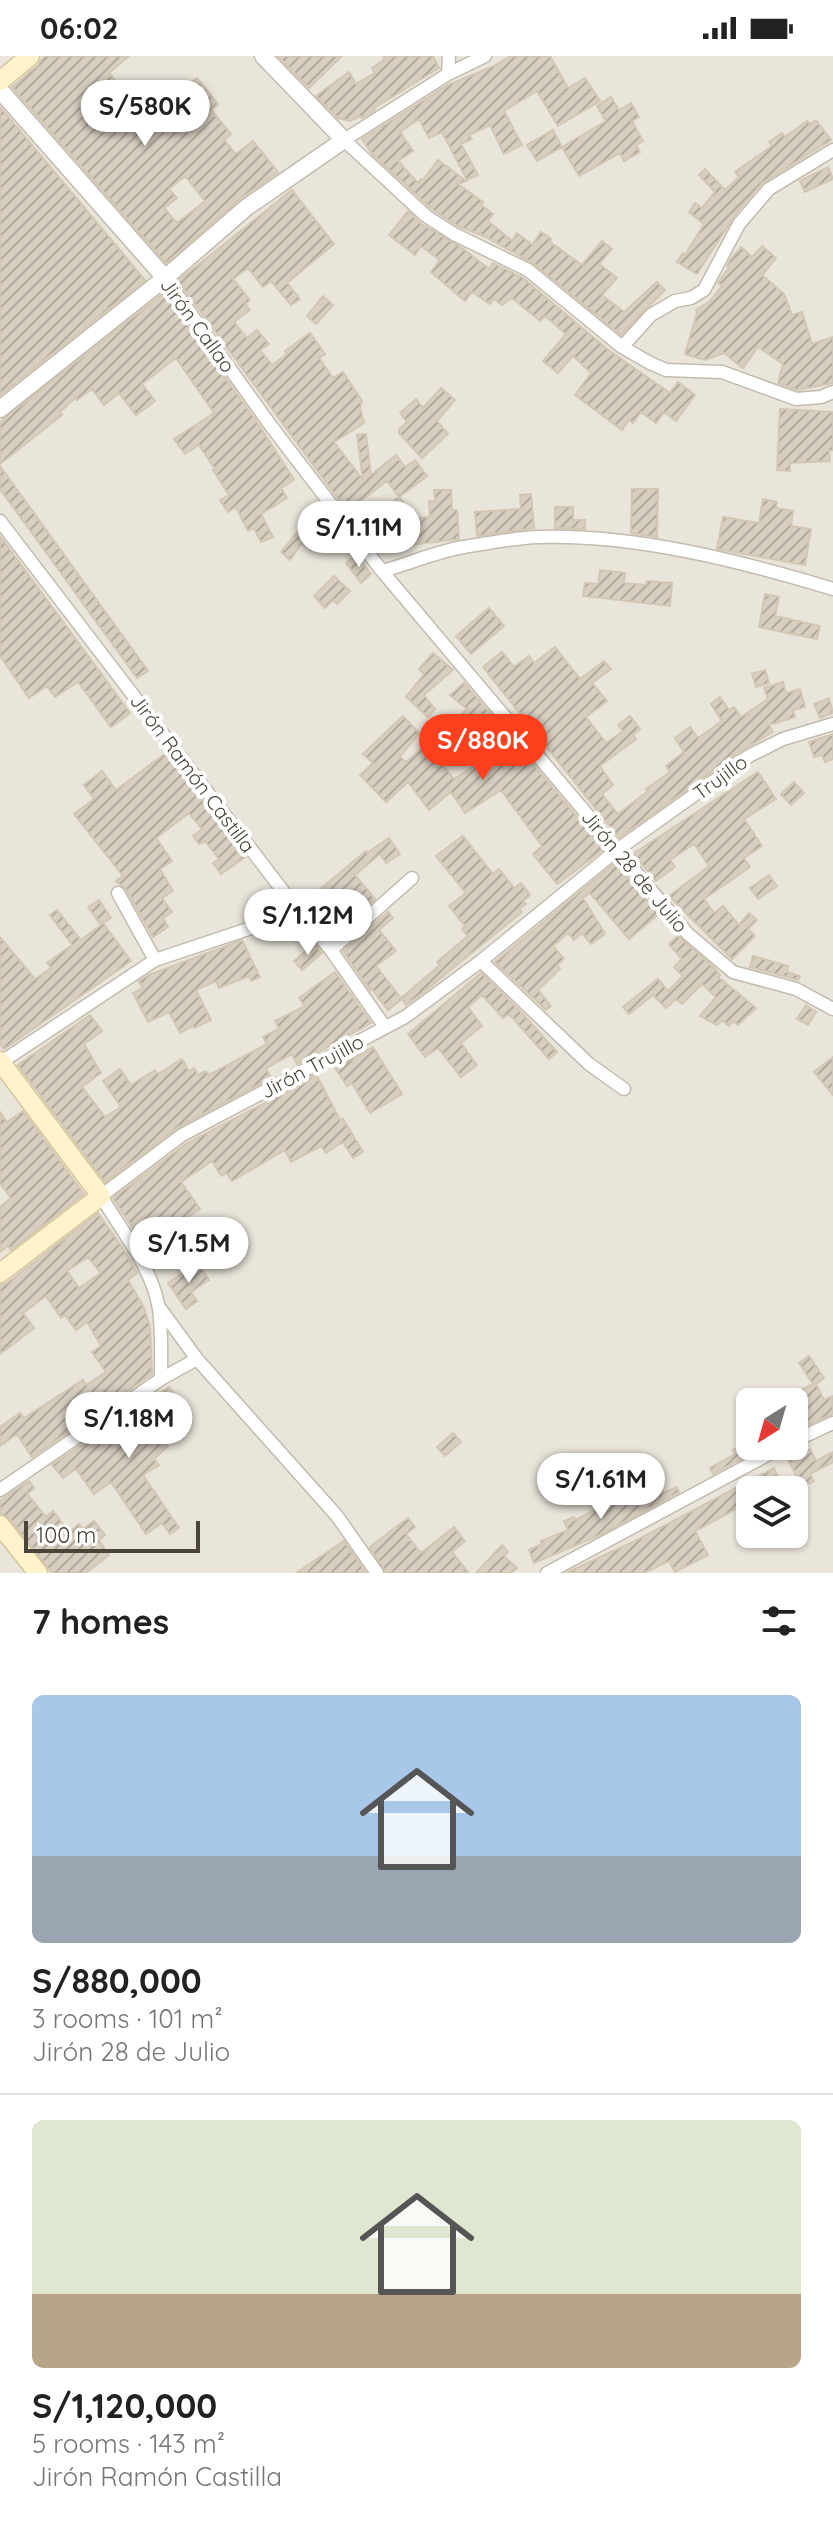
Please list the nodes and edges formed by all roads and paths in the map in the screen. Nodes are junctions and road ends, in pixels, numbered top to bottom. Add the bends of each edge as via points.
1 (30, 56) edge
2 (263, 56) edge
3 (449, 56) edge
4 (485, 56) edge
5 (448, 74) junction
6 (0, 81) edge
7 (0, 90) edge
8 (344, 140) junction
9 (833, 150) edge
10 (165, 278) junction
11 (622, 347) junction
12 (833, 392) edge
13 (0, 409) edge
14 (0, 521) edge
15 (382, 571) junction
16 (833, 589) edge
17 (833, 724) edge
18 (617, 850) junction
19 (412, 878) dead end
20 (118, 893) dead end
21 (299, 912) junction
22 (331, 950) junction
23 (155, 960) junction
24 (481, 961) junction
25 (833, 1009) edge
26 (385, 1027) junction
27 (0, 1062) edge
28 (624, 1089) dead end
29 (101, 1196) junction
30 (0, 1273) edge
31 (159, 1307) junction
32 (197, 1359) junction
33 (161, 1379) junction
34 (833, 1423) edge
35 (808, 1435) edge
36 (758, 1460) edge
37 (0, 1490) edge
38 (0, 1525) edge
39 (38, 1573) edge
40 (377, 1573) edge
41 (547, 1573) edge

1 - 6 main road
2 - 8 street
3 - 5 street
4 - 5 street
5 - 8 street
7 - 10 street, Jirón Callao
8 - 10 street via 247,207
8 - 11 street via 426,216 528,270
9 - 11 street via 769,189 739,224 704,290 651,315
10 - 13 street
10 - 15 street, Jirón Callao
11 - 12 street via 666,370 722,372 796,399
14 - 21 street, Jirón Ramón Castilla
15 - 16 street via 460,547 536,537 591,539 695,552
15 - 18 street, Jirón 28 de Julio
17 - 18 street, Trujillo via 749,756
18 - 24 street, Jirón Trujillo
18 - 25 street, Jirón 28 de Julio via 688,934 733,972 796,989
19 - 22 street
20 - 23 street
21 - 22 street, Jirón Ramón Castilla
21 - 23 street
22 - 26 street, Jirón Ramón Castilla
23 - 27 street
24 - 26 street, Jirón Trujillo
24 - 28 street via 589,1064
26 - 29 street, Jirón Trujillo via 182,1135
27 - 29 main road
29 - 30 main road, Jirón Trujillo
29 - 31 street via 139,1259
31 - 32 street
31 - 33 street
32 - 33 street
32 - 40 street via 337,1516
33 - 37 street
34 - 35 street
36 - 41 street
38 - 39 main road

